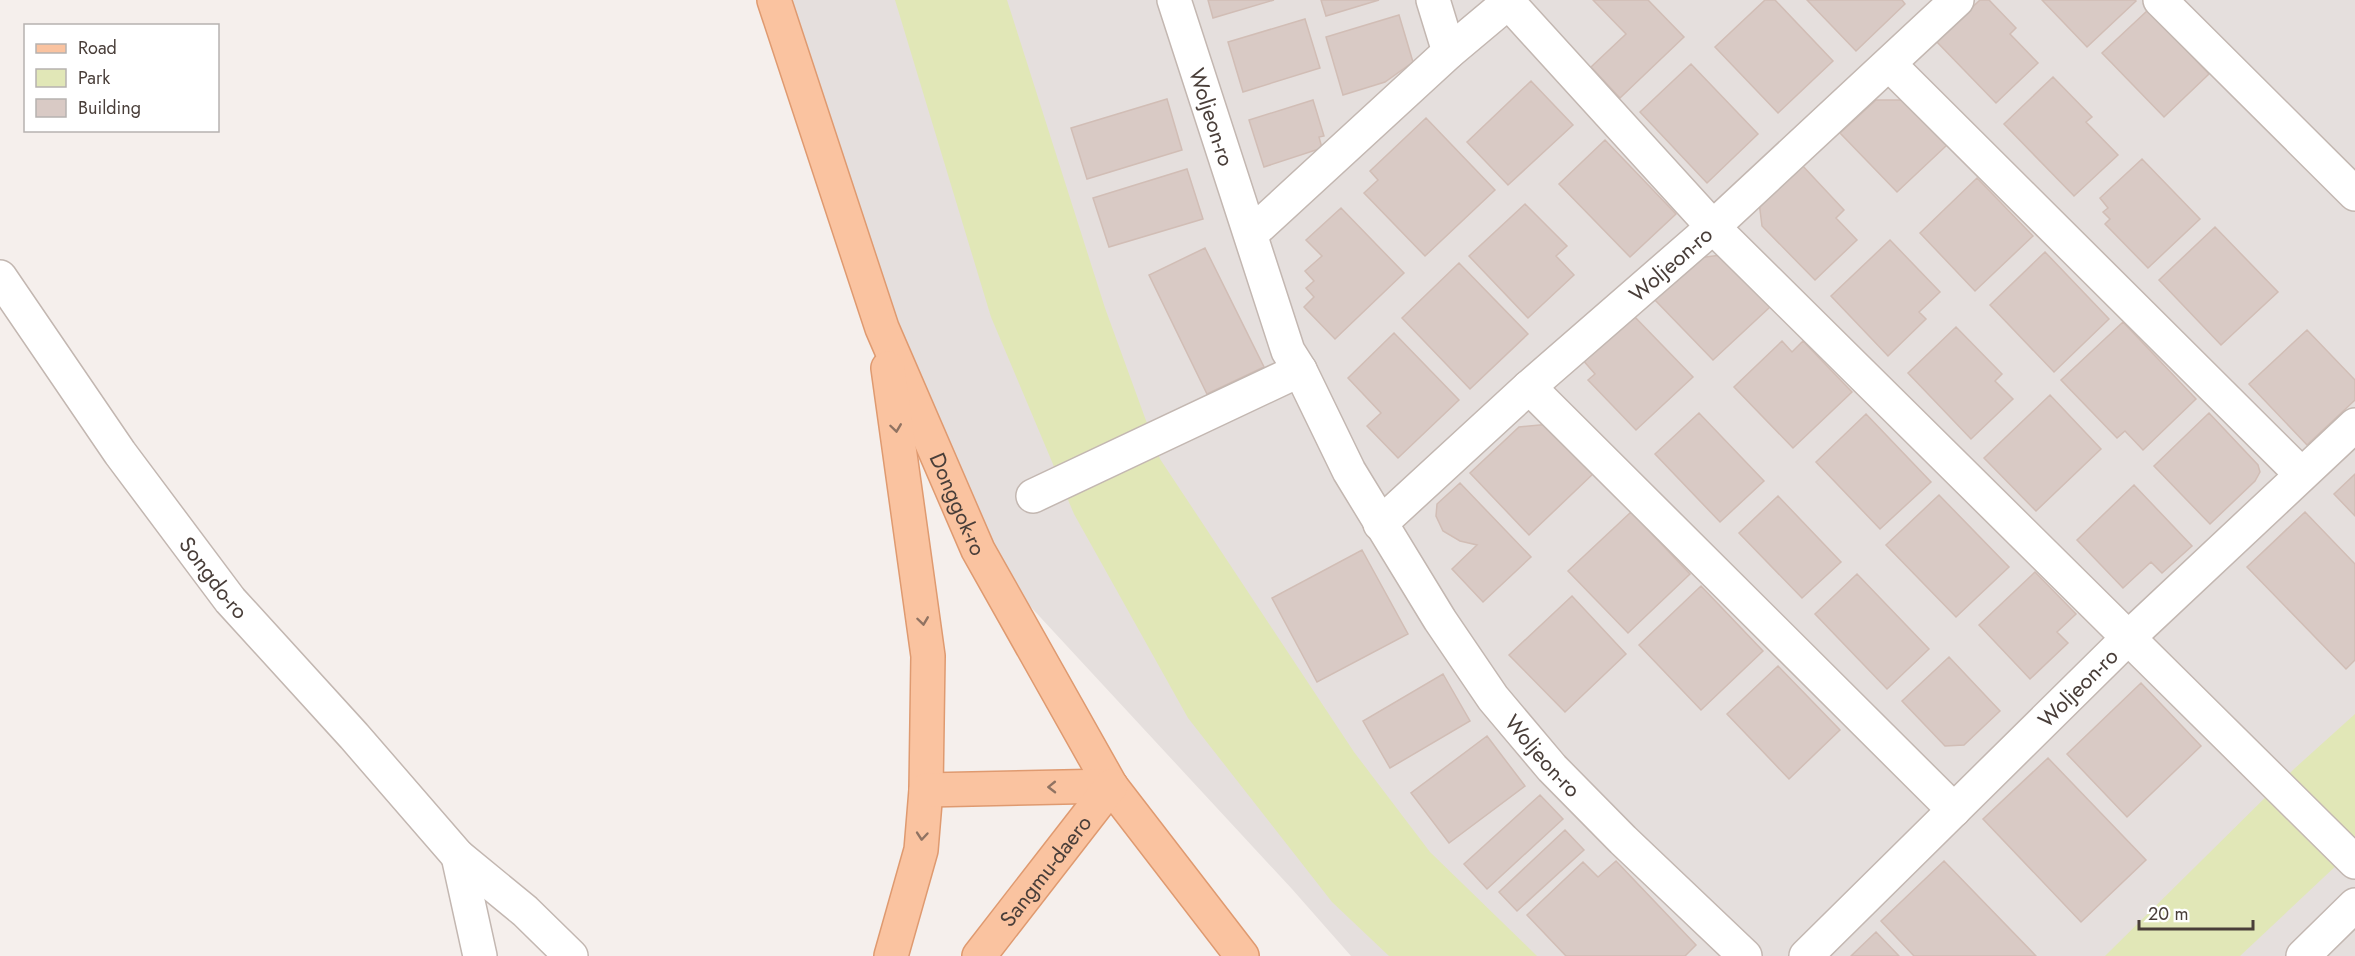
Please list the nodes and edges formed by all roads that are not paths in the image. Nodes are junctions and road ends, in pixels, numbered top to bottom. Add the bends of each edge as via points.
1 (774, 0) edge
2 (1174, 0) edge
3 (1434, 0) edge
4 (1957, 0) edge
5 (2160, 0) edge
6 (1510, 1) edge
7 (1449, 52) junction
8 (1890, 65) junction
9 (2355, 194) edge
10 (1713, 227) junction
11 (1251, 234) junction
12 (0, 277) edge
13 (882, 328) junction
14 (1300, 370) junction
15 (1529, 387) junction
16 (2355, 425) edge
17 (2301, 474) junction
18 (1033, 496) dead end
19 (1380, 524) junction
20 (2129, 636) junction
21 (1111, 786) junction
22 (926, 790) junction
23 (1954, 810) junction
24 (458, 856) junction
25 (2355, 862) edge
26 (2355, 905) edge
27 (480, 956) edge
28 (571, 956) edge
29 (891, 956) edge
30 (979, 956) edge
31 (1242, 956) edge
32 (1745, 956) edge
33 (1806, 956) edge
34 (2303, 956) edge

1 - 13 main road, Donggok-ro
2 - 11 street, Woljeon-ro
3 - 7 street
4 - 8 street, Woljeon-ro
5 - 9 street
6 - 7 street
6 - 10 street
7 - 11 street
8 - 10 street, Woljeon-ro
8 - 17 street
10 - 15 street, Woljeon-ro
10 - 20 street
11 - 14 street, Woljeon-ro via 1288,351
12 - 24 street, Songdo-ro via 120,453 230,600
13 - 21 main road, Donggok-ro via 978,550
13 -> 22 main road via 928,656
14 - 18 street
14 - 19 street, Woljeon-ro via 1349,471
15 - 19 street, Woljeon-ro
15 - 23 street
16 - 17 street, Woljeon-ro
17 - 20 street, Woljeon-ro
19 - 32 street, Woljeon-ro via 1440,620 1508,716 1552,768 1623,840
20 - 23 street, Woljeon-ro
20 - 25 street
21 -> 22 main road
21 - 30 main road, Sangmu-daero
21 - 31 main road, Donggok-ro
22 -> 29 main road via 921,850
23 - 33 street, Woljeon-ro
24 - 27 street
24 - 28 street, Songdo-ro
26 - 34 street

